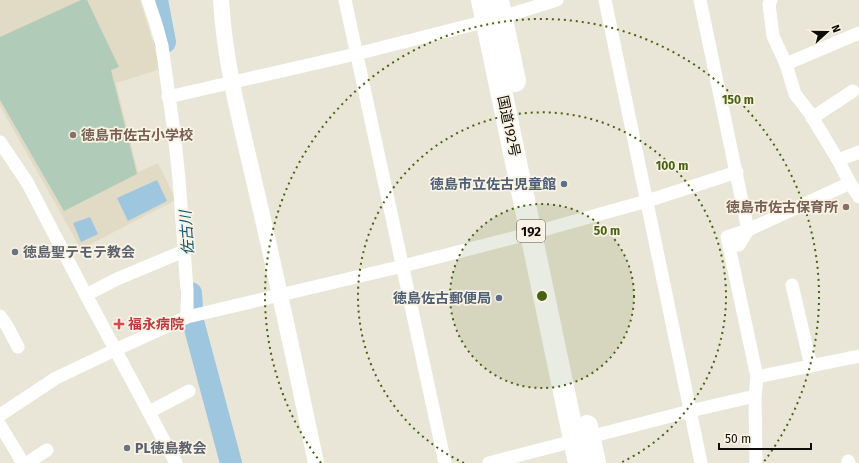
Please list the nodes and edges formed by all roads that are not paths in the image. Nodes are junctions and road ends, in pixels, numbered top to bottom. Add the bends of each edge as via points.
1 (148, 0) edge
2 (221, 0) edge
3 (345, 0) edge
4 (557, 0) edge
5 (605, 0) edge
6 (700, 0) edge
7 (771, 0) edge
8 (492, 9) edge
9 (859, 33) edge
10 (356, 54) junction
11 (786, 64) junction
12 (232, 83) junction
13 (853, 91) dead end
14 (173, 96) junction
15 (812, 118) junction
16 (0, 142) edge
17 (859, 152) edge
18 (838, 160) junction
19 (737, 172) junction
20 (855, 189) edge
21 (647, 200) junction
22 (748, 230) junction
23 (538, 231) junction
24 (739, 245) dead end
25 (184, 251) junction
26 (403, 266) junction
27 (792, 286) dead end
28 (86, 295) junction
29 (280, 296) junction
30 (0, 316) edge
31 (191, 317) junction
32 (18, 339) dead end
33 (115, 350) junction
34 (859, 356) edge
35 (811, 366) junction
36 (757, 377) junction
37 (189, 392) dead end
38 (755, 396) junction
39 (690, 411) junction
40 (149, 412) junction
41 (0, 415) edge
42 (0, 425) edge
43 (582, 439) junction
44 (47, 450) dead end
45 (23, 463) edge
46 (27, 463) edge
47 (176, 463) edge
48 (316, 463) edge
49 (445, 463) edge
50 (489, 463) edge
51 (580, 463) edge
52 (595, 463) edge
53 (701, 463) edge
54 (756, 463) edge

1 - 14 street
2 - 12 street via 222,24
3 - 10 street
4 - 8 street
5 - 21 street
6 - 19 street
7 - 11 street via 769,4 773,36
8 - 10 street
8 - 23 highway, 国道192号 / 192
9 - 11 street
10 - 12 street
10 - 26 street
11 - 15 street via 795,94
12 - 14 street
12 - 29 street
13 - 15 street
14 - 25 street
15 - 18 street
16 - 28 street via 27,182
17 - 18 street
18 - 20 street
19 - 21 street
19 - 22 street
20 - 22 street
21 - 23 street
21 - 39 street
22 - 24 street
22 - 36 street via 727,237
23 - 26 street
23 - 43 highway, 国道192号 / 192
25 - 28 street
25 - 31 street
26 - 29 street
26 - 49 street
27 - 35 street
28 - 33 street
29 - 31 street
29 - 48 street
30 - 32 street
31 - 33 street
33 - 40 street
33 - 41 street via 56,378
34 - 35 street
35 - 36 street
36 - 38 street
37 - 40 street
38 - 39 street
38 - 54 street
39 - 43 street
39 - 53 street
40 - 47 street
42 - 45 street
43 - 50 street
43 - 51 highway, 国道192号 / 192
43 - 52 highway, 国道192号 / 192
44 - 46 street

